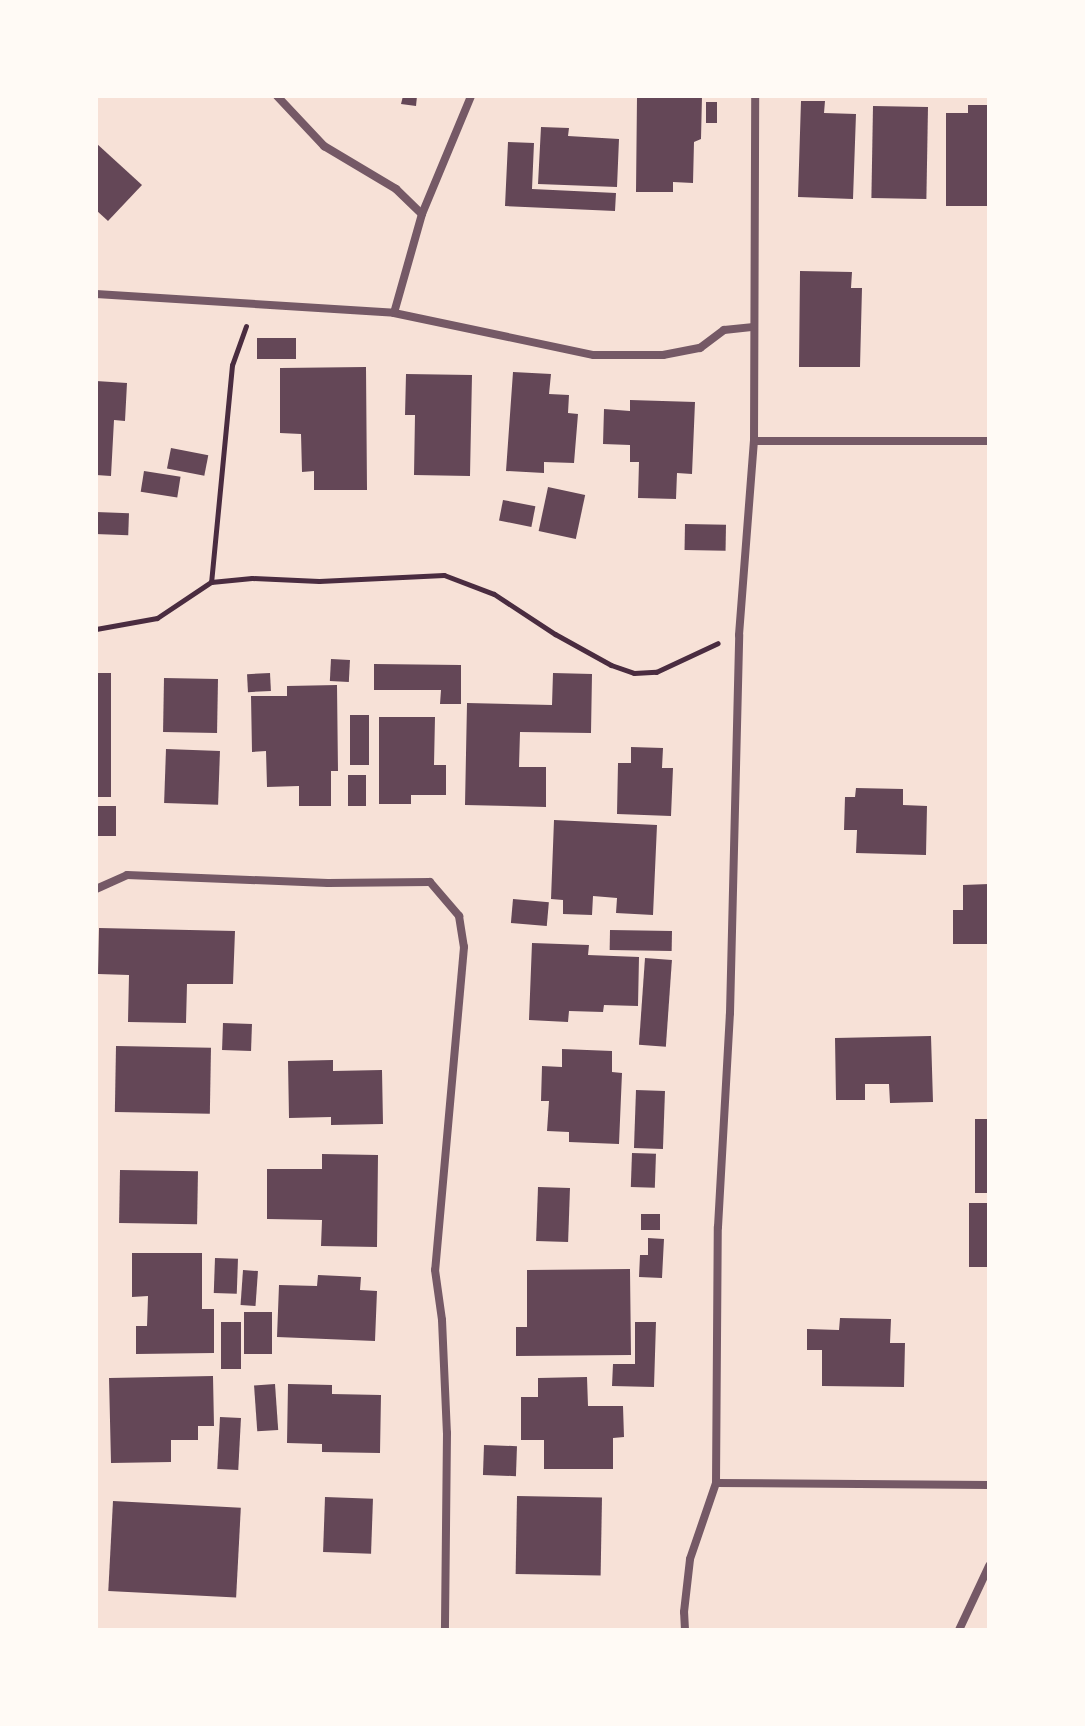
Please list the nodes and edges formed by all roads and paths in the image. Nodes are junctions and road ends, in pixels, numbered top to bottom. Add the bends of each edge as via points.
1 (277, 96) edge
2 (471, 96) edge
3 (755, 96) edge
4 (422, 214) junction
5 (96, 294) edge
6 (252, 307) junction
7 (394, 313) junction
8 (754, 327) junction
9 (754, 441) junction
10 (989, 441) edge
11 (211, 582) junction
12 (96, 629) edge
13 (739, 635) junction
14 (96, 889) edge
15 (716, 1483) junction
16 (989, 1485) edge
17 (989, 1566) edge
18 (445, 1630) edge
19 (685, 1630) edge
20 (959, 1630) edge

1 - 4 street via 324,146 396,189
2 - 4 street
3 - 8 street
4 - 7 street
5 - 6 street
6 - 7 street
6 - 11 path via 232,365
7 - 8 street via 594,355 663,355 700,348 724,330
8 - 9 street
9 - 10 street
9 - 13 street
11 - 12 path via 157,618
11 - 13 path via 444,575 494,594 583,649 634,673 656,672
13 - 15 street via 730,1013 718,1227
14 - 18 street via 127,875 430,882 459,916 464,947 435,1270 447,1433
15 - 16 street
15 - 19 street via 690,1559
17 - 20 street

